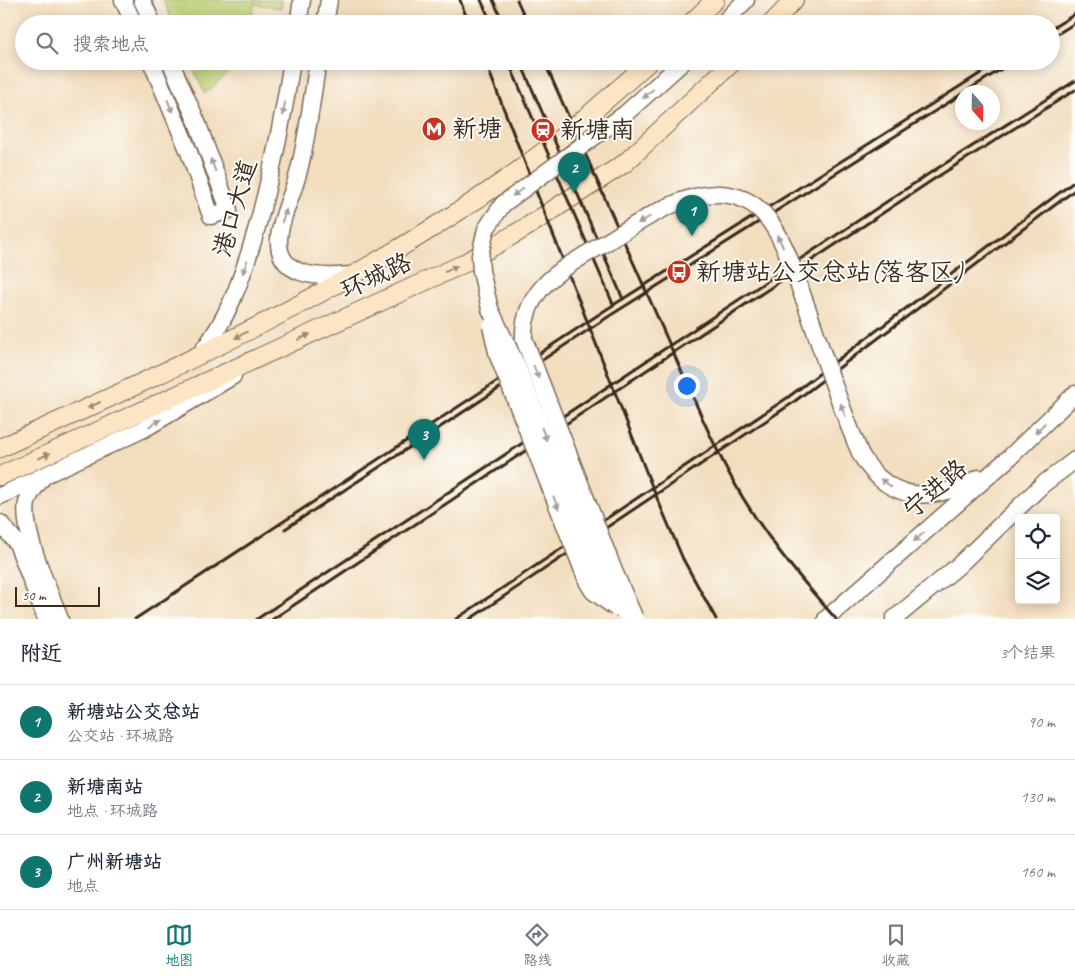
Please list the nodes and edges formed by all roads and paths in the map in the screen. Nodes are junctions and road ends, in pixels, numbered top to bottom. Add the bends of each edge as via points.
1 (123, 0) edge
2 (142, 0) edge
3 (302, 0) edge
4 (329, 0) edge
5 (714, 0) edge
6 (746, 0) edge
7 (794, 0) edge
8 (130, 15) edge
9 (149, 15) edge
10 (300, 15) edge
11 (326, 15) edge
12 (699, 15) edge
13 (731, 15) edge
14 (780, 15) edge
15 (155, 70) edge
16 (174, 70) edge
17 (290, 70) edge
18 (316, 70) edge
19 (640, 70) edge
20 (674, 70) edge
21 (724, 70) edge
22 (274, 167) junction
23 (299, 170) junction
24 (352, 275) junction
25 (490, 309) junction
26 (527, 315) junction
27 (276, 350) junction
28 (198, 357) junction
29 (517, 366) junction
30 (1075, 394) edge
31 (0, 448) edge
32 (1010, 457) junction
33 (1075, 460) edge
34 (44, 475) junction
35 (0, 476) edge
36 (0, 496) edge
37 (0, 523) edge
38 (46, 619) edge
39 (60, 619) edge
40 (630, 619) edge
41 (635, 619) edge
42 (826, 619) edge
43 (894, 619) edge

1 - 8 street
2 - 9 street
3 - 10 street
4 - 11 street
5 - 12 main road
6 - 13 street
7 - 14 main road
15 -> 16 street via 211,216 229,210
17 -> 22 street, 港口大道
18 - 23 street, 港口大道
19 - 24 main road, 环城路 via 509,177
20 -> 25 street, bridge via 625,114 512,196 494,216 486,229 480,255
27 -> 21 main road, 环城路 via 462,264 525,228 625,163
22 - 23 street via 284,175
22 -> 28 street, 港口大道 via 230,305 220,328
24 -> 23 street, 港口大道 via 322,278 301,273 285,260 279,234
24 -> 28 main road, 环城路
25 - 29 street, bridge
25 -> 40 street, bridge via 498,356 588,583 593,592
26 - 29 street, bridge via 517,340
32 -> 26 street, bridge via 953,490 921,495 895,490 882,482 861,455 784,249 764,215 745,199 710,195 686,200 661,211 553,275 531,302
26 -> 41 street, bridge via 524,327 528,350
34 -> 27 street via 144,429
35 -> 27 main road, 环城路
28 -> 31 main road, 环城路
29 -> 40 street, bridge via 601,577
30 -> 32 street, 宁进路
32 -> 42 street, 宁进路
33 - 43 street via 1042,485 958,566
34 - 36 street
34 - 39 street via 30,493 26,513 35,551
37 - 38 street via 18,543

